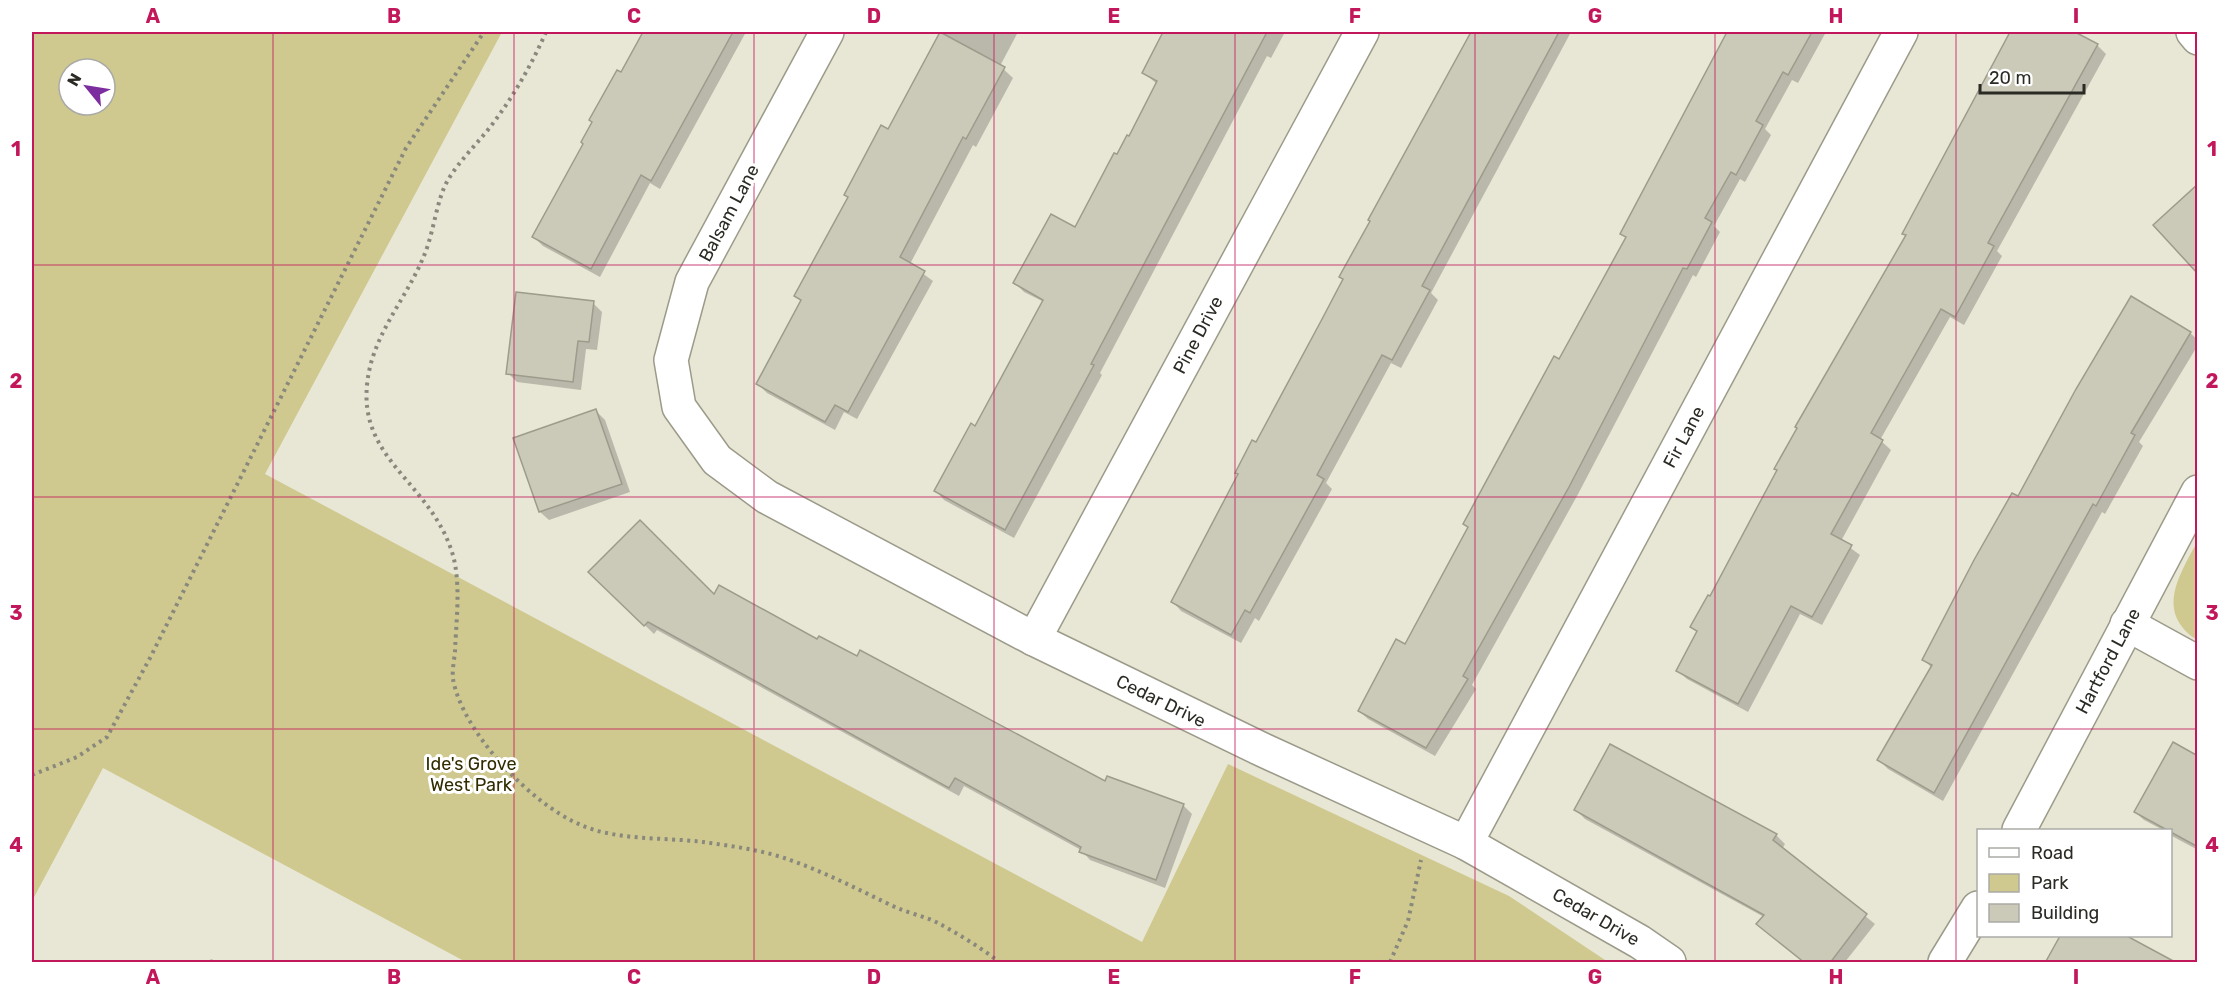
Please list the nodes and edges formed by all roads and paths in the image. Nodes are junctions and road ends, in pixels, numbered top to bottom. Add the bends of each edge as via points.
1 (484, 32) edge
2 (546, 32) edge
3 (827, 32) edge
4 (1362, 32) edge
5 (1901, 32) edge
6 (2193, 32) edge
7 (2198, 38) edge
8 (679, 406) joint
9 (2198, 492) edge
10 (2127, 624) junction
11 (1034, 639) junction
12 (2198, 663) edge
13 (32, 775) edge
14 (1435, 829) junction
15 (2020, 829) edge
16 (1467, 843) junction
17 (1977, 910) edge
18 (999, 963) edge
19 (1390, 963) edge
20 (1669, 963) edge
21 (1945, 963) edge

1 - 13 path via 406,148 107,737 77,758
2 - 18 path via 512,97 448,180 422,262 382,333 371,364 367,392 368,421 379,445 441,524 453,554 453,678 464,713 477,735 534,796 582,826 610,834 704,842 786,858 934,921
3 - 8 street, Balsam Lane via 692,282 671,360
4 - 11 street, Pine Drive
5 - 16 street, Fir Lane
6 - 7 street
8 - 11 street, Cedar Drive via 717,460 767,497
9 - 10 street, Hartford Lane
10 - 12 street
10 - 15 street, Hartford Lane
11 - 14 street, Cedar Drive
14 - 16 street, Cedar Drive
14 - 19 path via 1419,863 1408,921
16 - 20 street, Cedar Drive via 1640,942
17 - 21 street

